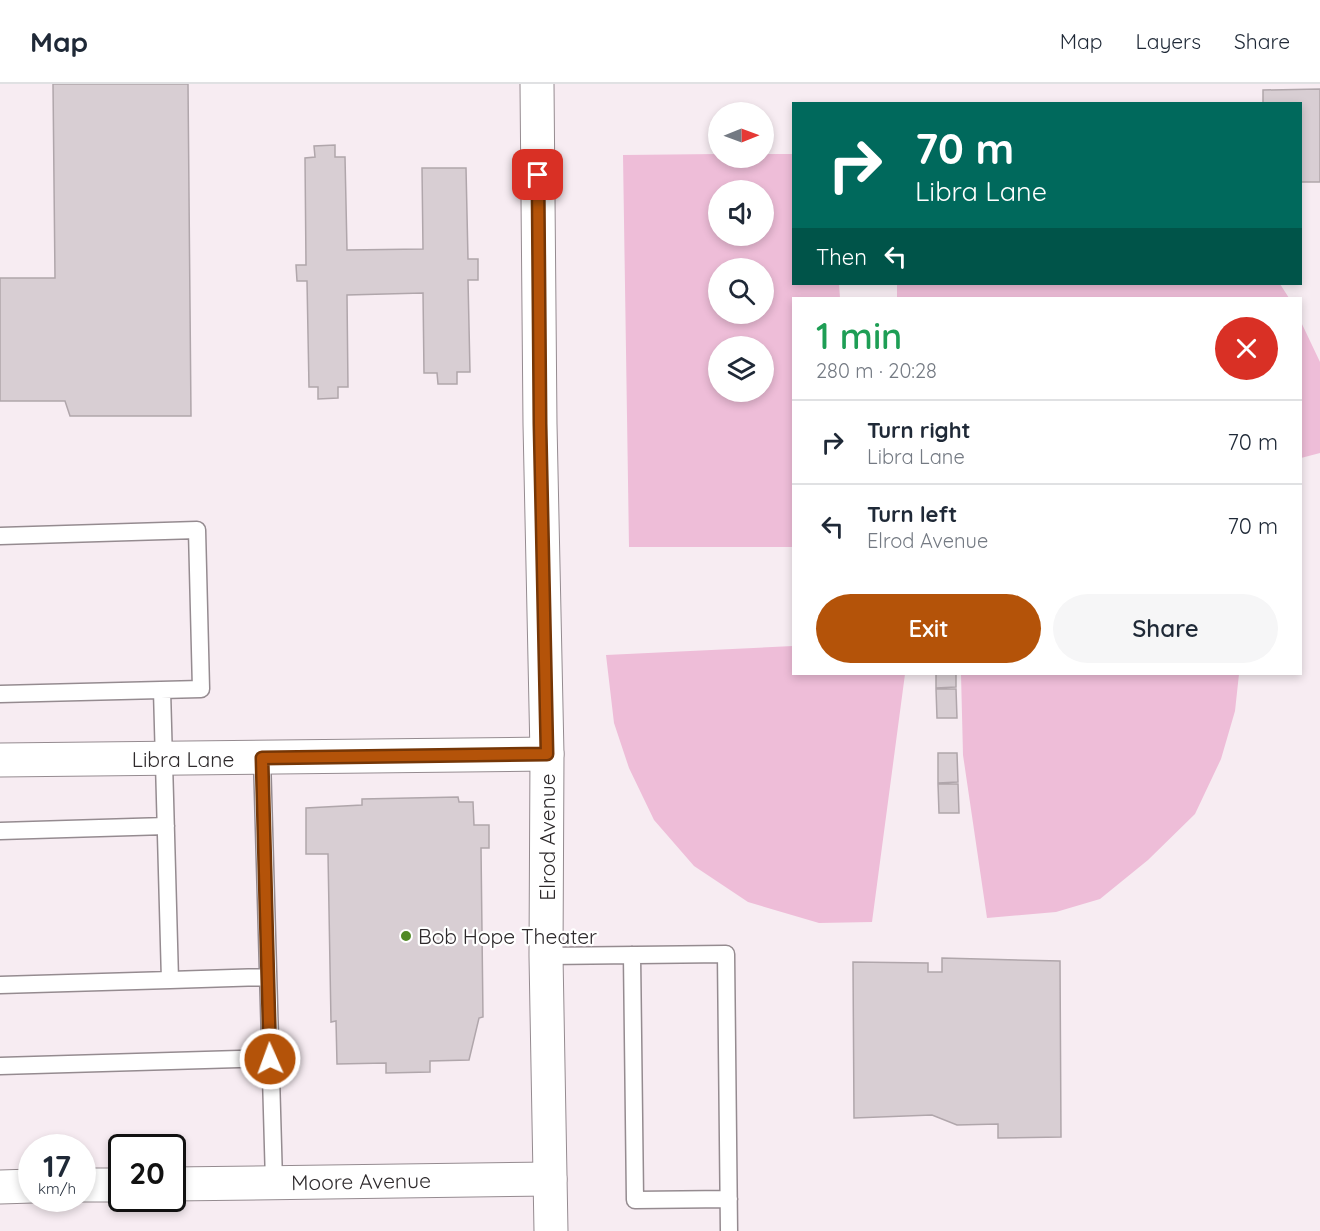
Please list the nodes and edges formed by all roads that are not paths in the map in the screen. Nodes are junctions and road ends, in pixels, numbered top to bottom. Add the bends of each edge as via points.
1 (537, 84) edge
2 (0, 536) edge
3 (162, 690) junction
4 (0, 694) edge
5 (547, 754) junction
6 (262, 758) junction
7 (164, 759) junction
8 (0, 760) edge
9 (166, 826) junction
10 (0, 831) edge
11 (632, 955) junction
12 (546, 956) junction
13 (268, 977) junction
14 (170, 980) junction
15 (0, 985) edge
16 (270, 1059) junction
17 (0, 1066) edge
18 (550, 1179) junction
19 (274, 1182) junction
20 (186, 1184) edge
21 (18, 1186) edge
22 (0, 1187) edge
23 (729, 1199) junction
24 (551, 1231) edge
25 (729, 1231) edge

1 - 5 street, Elrod Avenue
2 - 3 lane via 197,530 201,689
3 - 4 lane
3 - 7 lane
5 - 6 street, Libra Lane
5 - 12 street, Elrod Avenue
6 - 7 street, Libra Lane
6 - 13 lane
7 - 8 street, Libra Lane
7 - 9 lane
9 - 10 lane
9 - 14 lane
11 - 12 lane
11 - 23 lane via 726,954
11 - 23 lane via 635,1200
12 - 18 street, Elrod Avenue
13 - 14 lane
13 - 16 lane
14 - 15 lane
16 - 17 lane
16 - 19 lane
18 - 19 street, Moore Avenue
18 - 24 street, Elrod Avenue
19 - 20 street, Moore Avenue
21 - 22 street
23 - 25 lane

